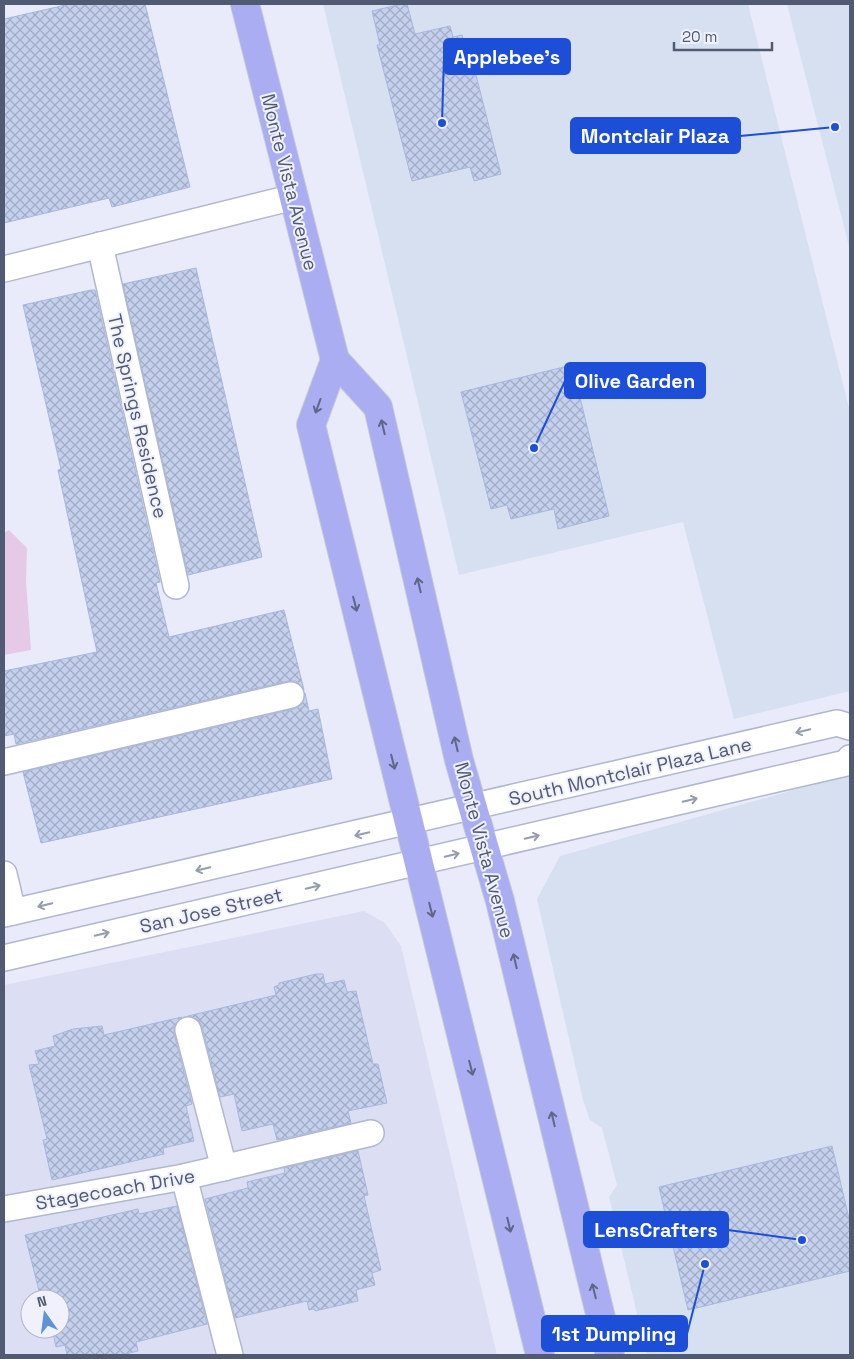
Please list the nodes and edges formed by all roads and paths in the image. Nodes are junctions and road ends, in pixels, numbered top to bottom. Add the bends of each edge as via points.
1 (245, 4) edge
2 (294, 198) junction
3 (100, 245) junction
4 (4, 269) edge
5 (335, 360) junction
6 (176, 586) dead end
7 (291, 695) dead end
8 (850, 727) edge
9 (850, 758) edge
10 (4, 762) edge
11 (473, 808) junction
12 (409, 823) junction
13 (484, 847) junction
14 (419, 863) junction
15 (4, 874) edge
16 (9, 913) edge
17 (4, 958) edge
18 (188, 1030) dead end
19 (371, 1133) dead end
20 (224, 1168) junction
21 (184, 1177) junction
22 (5, 1205) edge
23 (230, 1355) edge
24 (540, 1355) edge
25 (610, 1355) edge

1 - 2 main road, Monte Vista Avenue
2 - 3 street
2 - 5 main road, Monte Vista Avenue
3 - 4 street
3 - 6 street, The Springs Residence
11 -> 5 main road, Monte Vista Avenue via 459,760 378,407
5 -> 12 main road via 311,425
7 - 10 street
8 -> 11 street, South Montclair Plaza Lane via 837,723
13 -> 9 street via 846,764
11 - 12 street, South Montclair Plaza Lane
11 - 13 main road, Monte Vista Avenue
12 - 14 main road
12 -> 16 street
14 -> 13 street
25 -> 13 main road, Monte Vista Avenue via 500,901
17 -> 14 street, San Jose Street
14 -> 24 main road
15 - 16 street
18 - 20 street
19 - 20 street, Stagecoach Drive
20 - 21 street, Stagecoach Drive
21 - 22 street, Stagecoach Drive
21 - 23 street

